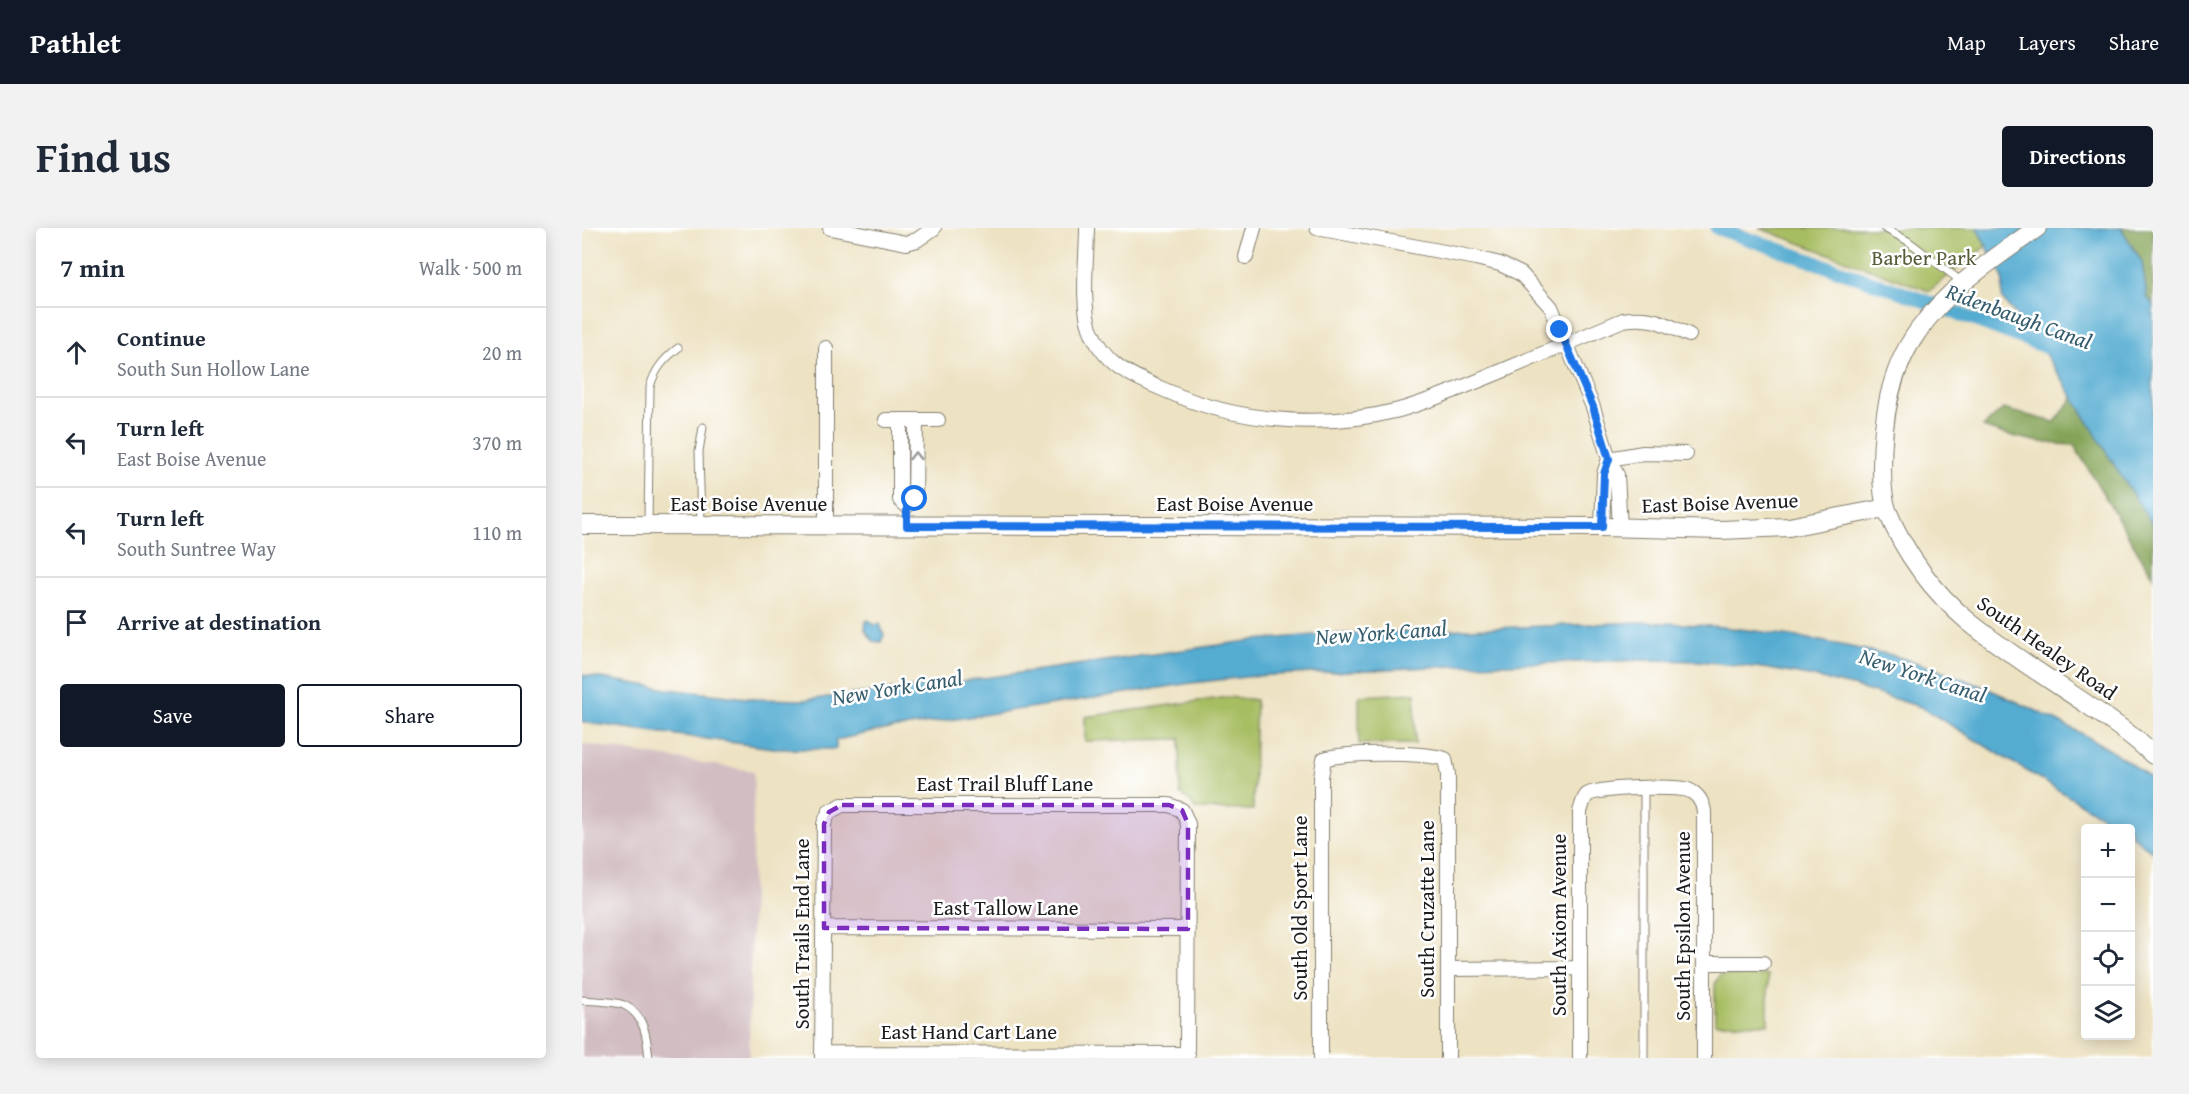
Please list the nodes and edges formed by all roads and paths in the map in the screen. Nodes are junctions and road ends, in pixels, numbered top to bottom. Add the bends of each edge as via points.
1 (830, 228) edge
2 (1087, 228) edge
3 (1254, 228) edge
4 (1317, 228) edge
5 (1884, 228) edge
6 (2037, 228) edge
7 (931, 230) edge
8 (1246, 257) dead end
9 (1962, 282) junction
10 (1689, 335) dead end
11 (1566, 344) junction
12 (678, 348) dead end
13 (826, 348) dead end
14 (916, 420) junction
15 (938, 420) dead end
16 (703, 427) dead end
17 (1686, 454) dead end
18 (1609, 459) junction
19 (907, 506) junction
20 (1886, 508) junction
21 (582, 525) edge
22 (648, 526) junction
23 (701, 526) junction
24 (826, 526) junction
25 (907, 526) junction
26 (1611, 528) junction
27 (2153, 755) edge
28 (1445, 759) joint
29 (1644, 789) junction
30 (829, 812) joint
31 (824, 928) junction
32 (1188, 929) junction
33 (1704, 963) junction
34 (1763, 963) dead end
35 (1580, 968) junction
36 (1448, 969) junction
37 (582, 1000) edge
38 (823, 1055) edge
39 (1187, 1056) edge
40 (648, 1058) edge
41 (1321, 1058) edge
42 (1448, 1058) edge
43 (1580, 1058) edge
44 (1644, 1058) edge
45 (1704, 1058) edge

1 - 7 street via 906,243
2 - 11 street via 1088,325 1106,358 1185,399 1234,412 1286,420 1345,419 1399,410
3 - 8 street
4 - 11 street via 1500,264 1521,274 1551,307
5 - 9 lane
6 - 9 street, South Healey Road
9 - 20 street, South Healey Road via 1917,332 1895,375 1882,444
10 - 11 street via 1653,319 1638,317
11 - 18 street via 1593,407
12 - 22 lane via 664,359 650,387
13 - 24 street
14 - 15 street
19 -> 14 street via 915,499
14 - 19 street via 893,420 900,500
16 - 23 lane via 699,452
17 - 18 street via 1642,453
18 - 26 street via 1604,474
19 - 25 street
20 - 26 street, East Boise Avenue via 1789,527
20 - 27 street, South Healey Road via 1918,567 1967,620 2118,725
21 - 22 street, East Boise Avenue
22 - 23 street, East Boise Avenue
23 - 24 street, East Boise Avenue
24 - 25 street, East Boise Avenue
25 - 26 street, East Boise Avenue
28 - 36 street, South Cruzatte Lane
28 - 41 street, South Old Sport Lane via 1429,755 1339,755 1324,759
29 - 33 street, South Epsilon Avenue via 1683,789 1698,796 1704,811
29 - 35 street, South Axiom Avenue via 1603,789 1583,801
29 - 44 lane
30 - 31 street, South Trails End Lane via 824,824
30 - 32 street, East Trail Bluff Lane via 842,805 1169,805 1182,810 1188,824
31 - 32 street, East Tallow Lane
31 - 38 street, South Trails End Lane
32 - 39 street
33 - 34 street
33 - 45 street, South Epsilon Avenue
35 - 36 street
35 - 43 street, South Axiom Avenue
36 - 42 street, South Cruzatte Lane
37 - 40 lane via 624,1004 640,1018
38 - 39 street, East Hand Cart Lane

